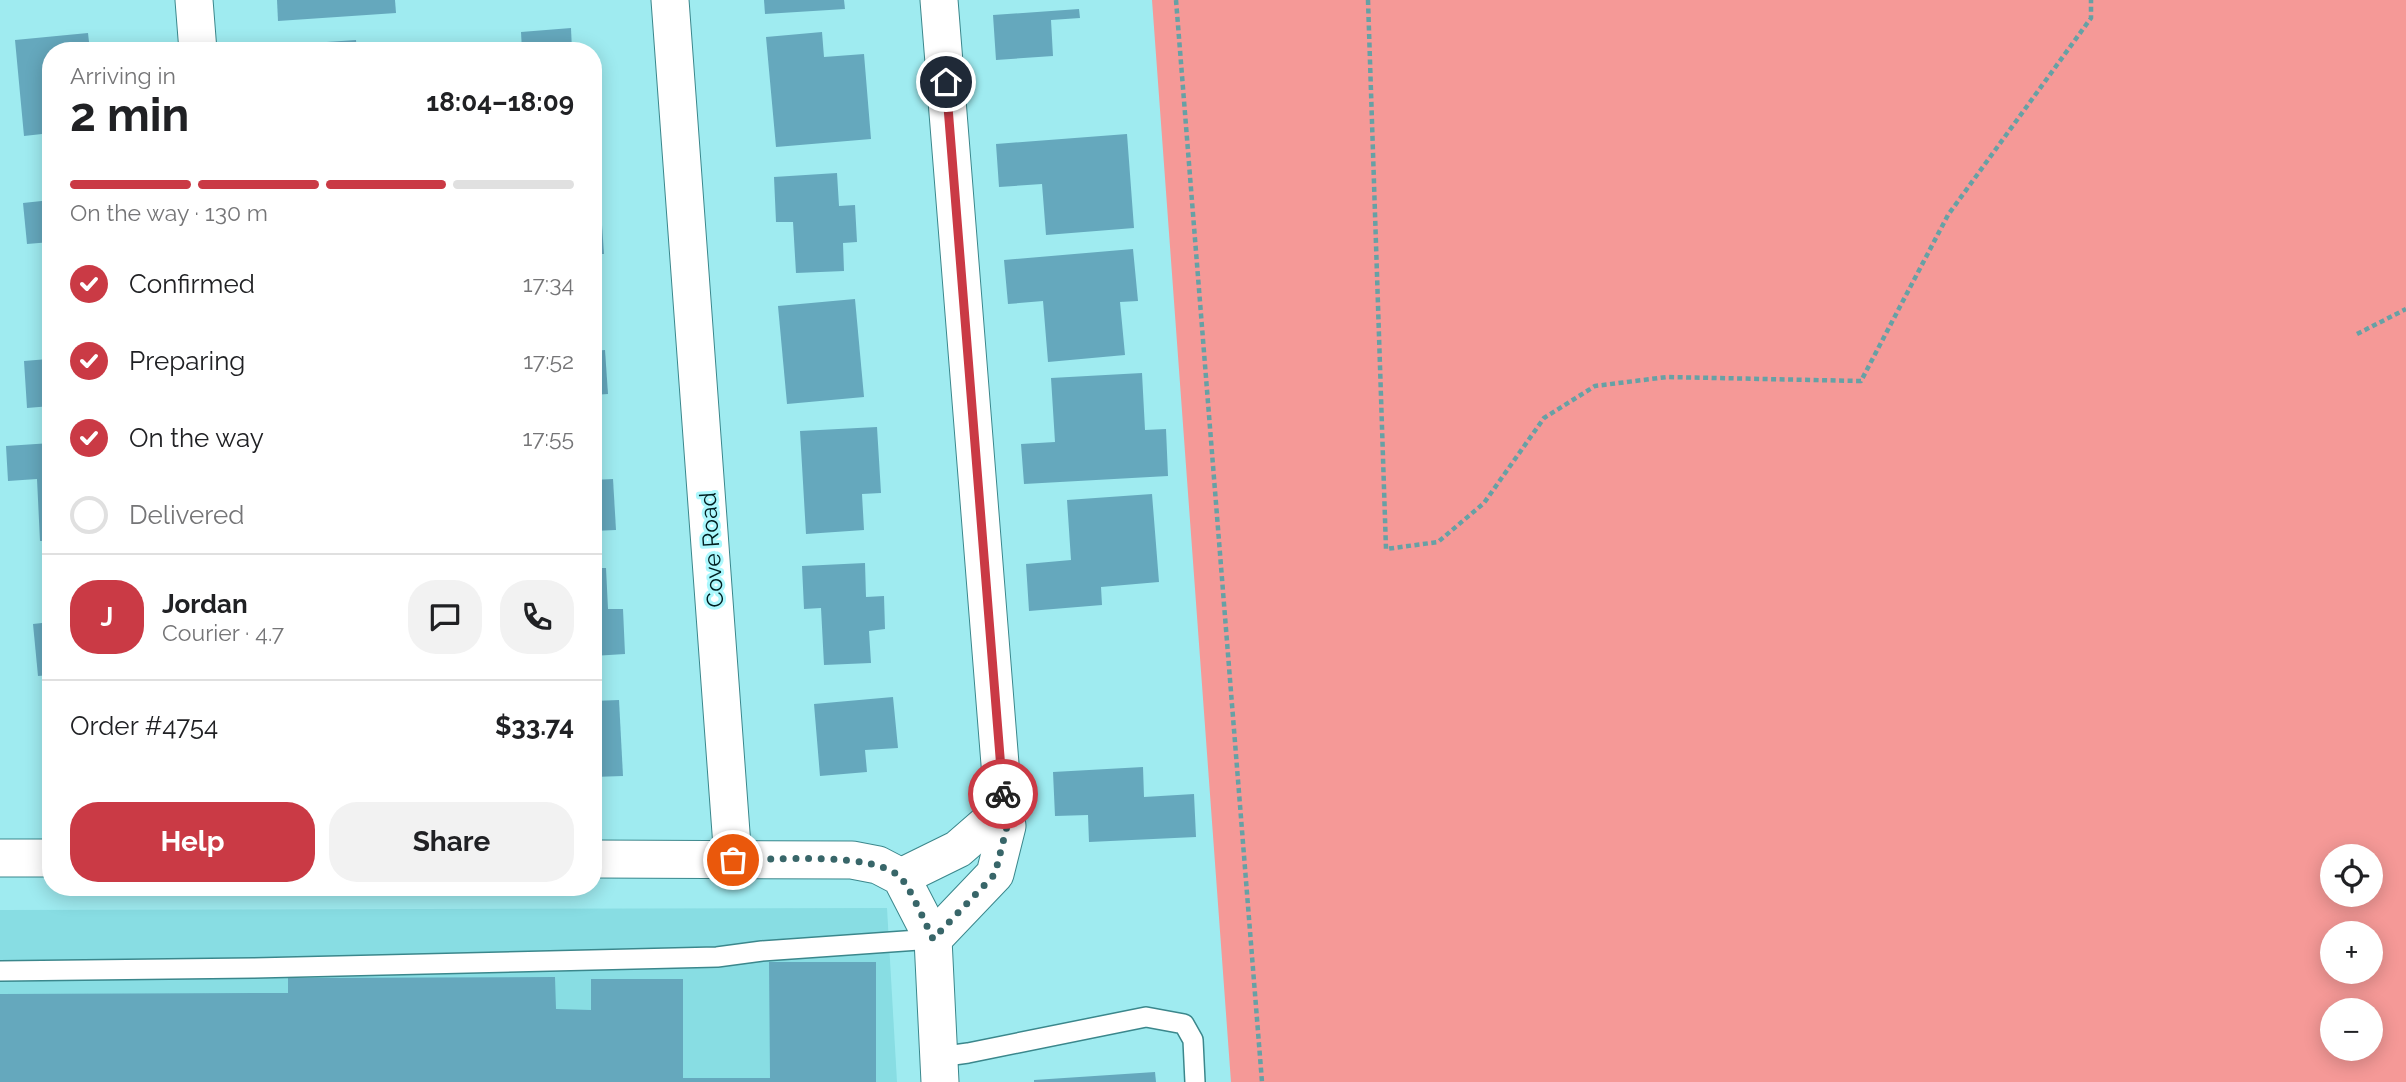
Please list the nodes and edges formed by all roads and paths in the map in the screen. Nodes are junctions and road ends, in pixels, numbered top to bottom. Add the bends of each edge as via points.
1 (194, 0) edge
2 (670, 0) edge
3 (939, 0) edge
4 (1176, 0) edge
5 (1368, 0) edge
6 (2091, 0) edge
7 (197, 42) edge
8 (2406, 309) edge
9 (2357, 334) dead end
10 (1002, 789) junction
11 (0, 858) edge
12 (42, 858) edge
13 (602, 859) edge
14 (733, 860) junction
15 (901, 877) junction
16 (933, 939) junction
17 (0, 971) edge
18 (939, 1069) edge
19 (1195, 1082) edge
20 (1262, 1082) edge

1 - 7 street
2 - 14 street, Cove Road
3 - 10 street
4 - 20 path
5 - 6 path via 1386,550 1438,542 1484,503 1544,418 1595,386 1667,377 1861,381 1948,215 2091,18
8 - 9 path
10 - 15 street via 996,816 958,849
10 - 16 street via 1007,826 995,874
11 - 12 street
13 - 14 street
14 - 15 street via 852,860 878,865
15 - 16 street
16 - 17 lane via 717,957
16 - 18 street
18 - 19 lane via 968,1053 1146,1017 1185,1024 1193,1040

